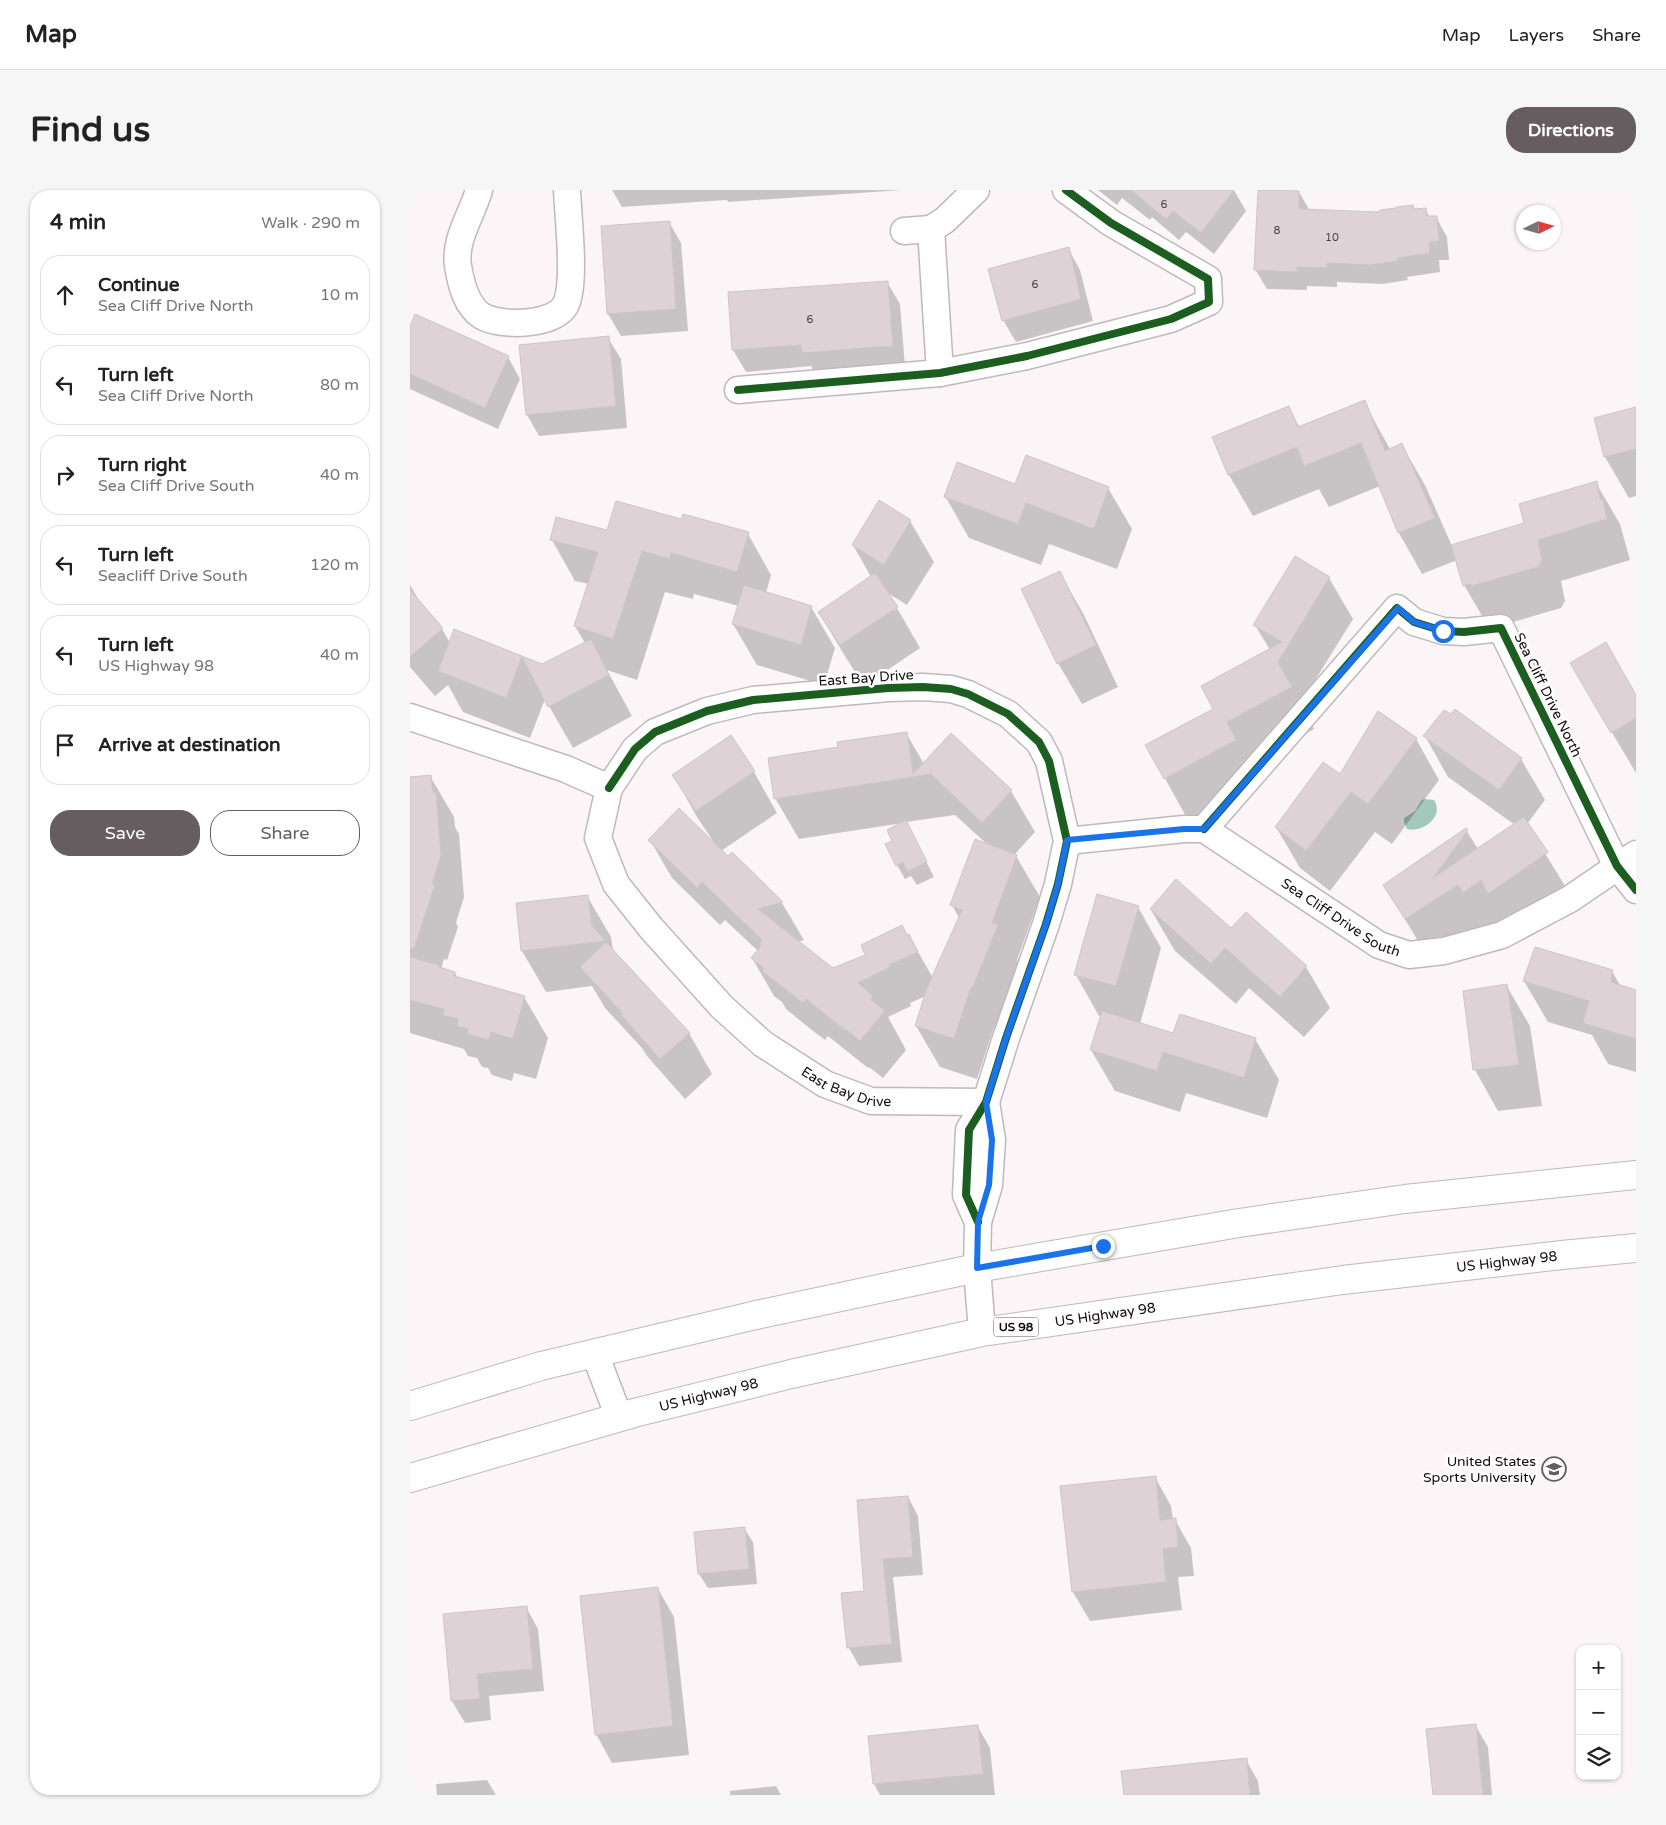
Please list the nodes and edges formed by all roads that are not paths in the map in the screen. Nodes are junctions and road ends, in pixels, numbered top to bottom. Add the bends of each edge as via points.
1 (479, 190) edge
2 (567, 190) edge
3 (976, 190) edge
4 (1066, 190) edge
5 (931, 229) junction
6 (904, 232) dead end
7 (940, 373) junction
8 (738, 390) dead end
9 (410, 717) edge
10 (609, 788) junction
11 (1204, 829) junction
12 (1067, 840) junction
13 (1626, 860) edge
14 (1636, 890) edge
15 (986, 1102) junction
16 (1636, 1176) edge
17 (1636, 1248) edge
18 (977, 1268) junction
19 (982, 1332) junction
20 (595, 1354) junction
21 (410, 1406) edge
22 (619, 1417) junction
23 (410, 1478) edge

1 - 2 street via 459,247 458,264 468,301 482,316 500,323 541,320 558,313 566,305 571,276
3 - 5 street
4 - 7 street via 1111,223 1208,279 1209,302 1171,319 1027,356
5 - 6 street
5 - 7 street
7 - 8 street
9 - 10 street via 566,769
10 - 12 street, East Bay Drive via 634,749 655,732 706,711 753,700 848,690 923,686 951,689 1008,714 1039,742 1049,762
10 - 15 street, East Bay Drive via 598,838 616,884 650,928 722,1007 763,1044 825,1084 871,1101
11 - 12 street
11 - 13 street, Sea Cliff Drive South via 1379,945 1409,955 1444,951 1502,935 1570,899
11 - 13 street, Sea Cliff Drive North via 1398,608 1414,622 1443,631 1502,628
12 - 15 street via 1046,924
13 - 14 street, Sea Cliff Drive North
15 - 18 street via 969,1130 966,1195 978,1222
16 - 18 main road via 1405,1199 1239,1223
17 - 19 main road, US Highway 98 / US 98 via 1343,1280
18 - 19 street
18 - 20 main road via 756,1315
19 - 22 main road, US Highway 98 / US 98 via 791,1374
20 - 21 main road via 541,1366
20 - 22 street
22 - 23 main road, US Highway 98 / US 98

